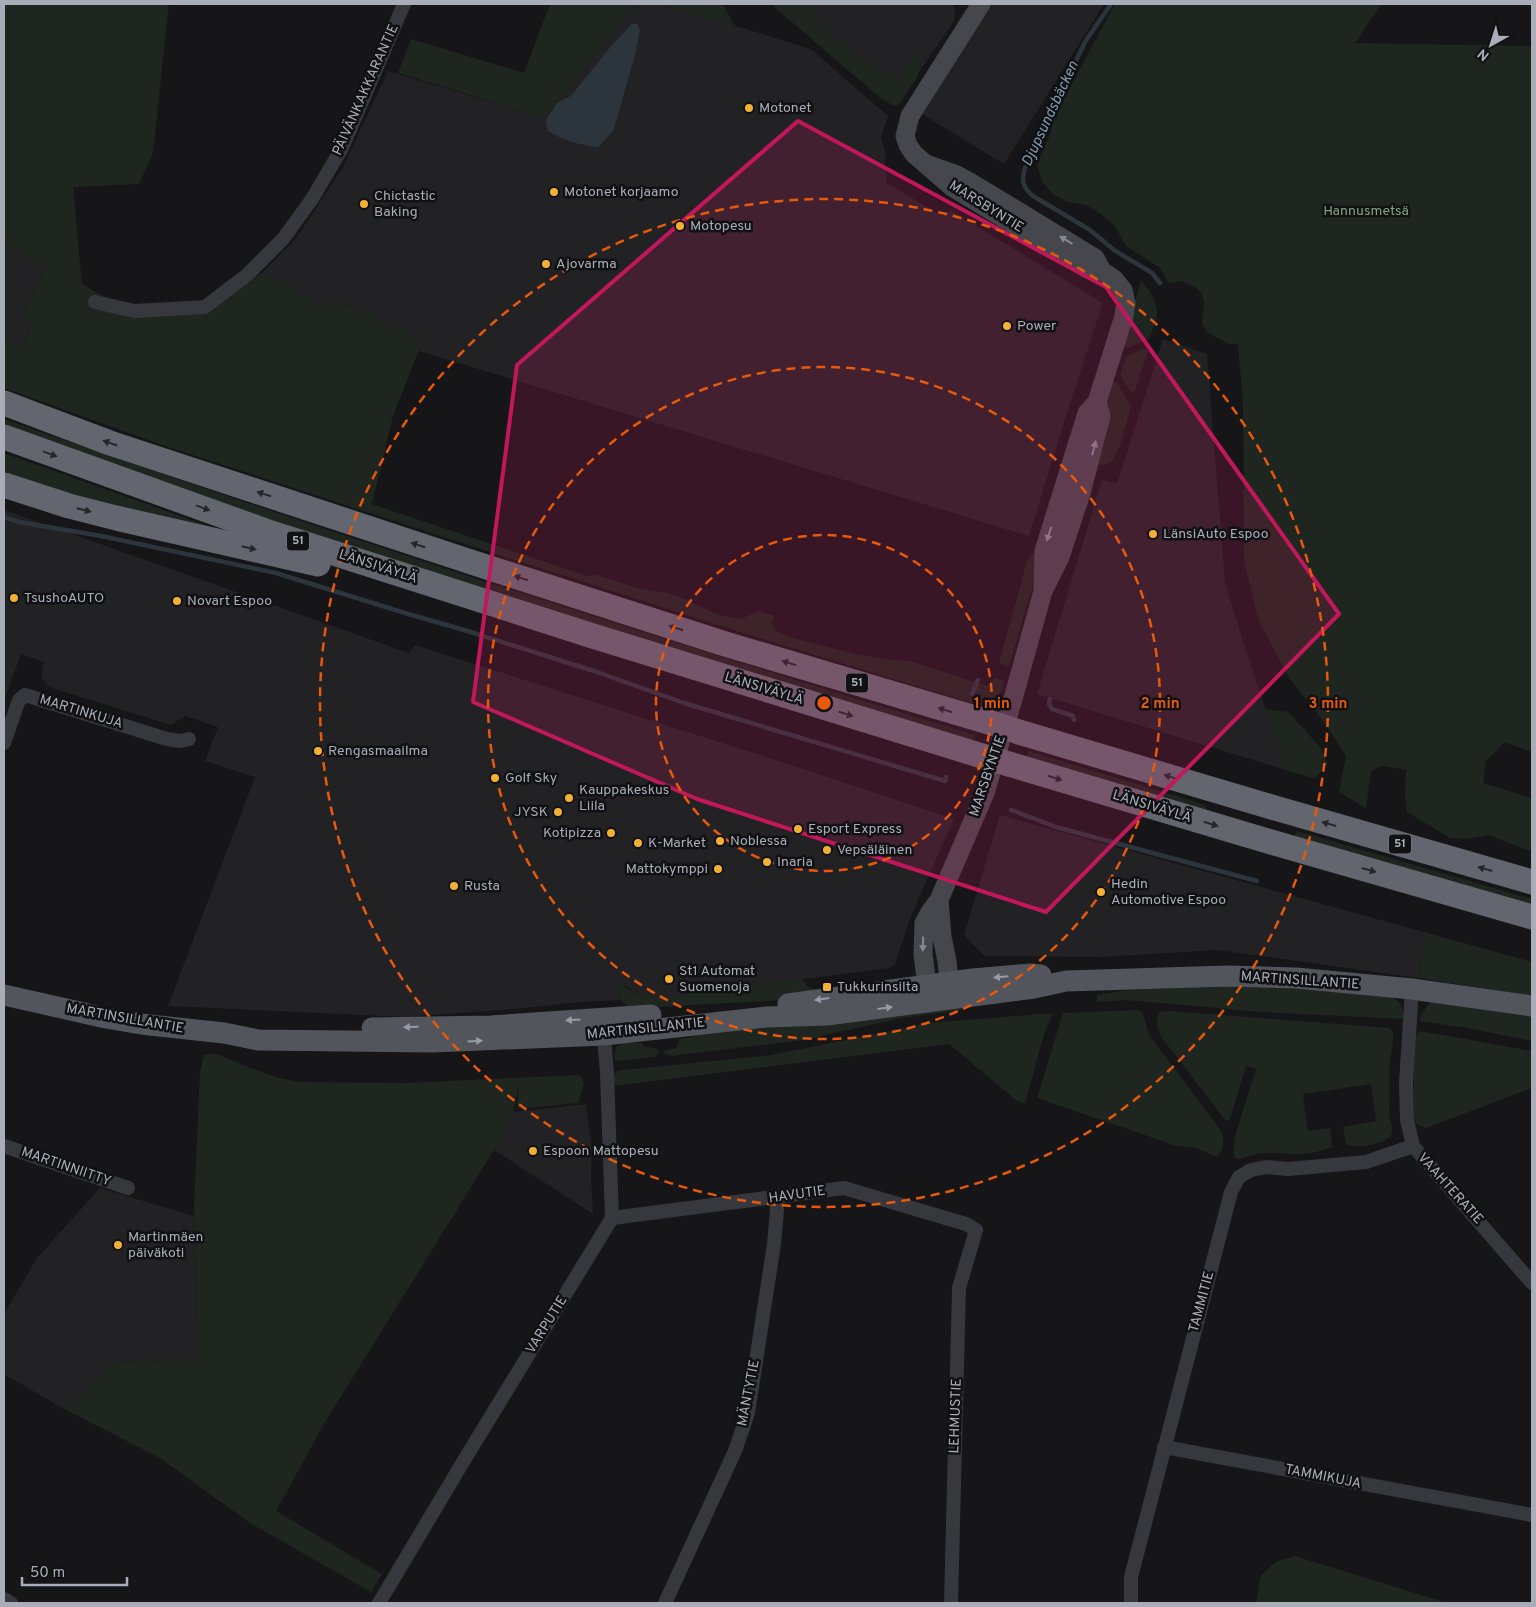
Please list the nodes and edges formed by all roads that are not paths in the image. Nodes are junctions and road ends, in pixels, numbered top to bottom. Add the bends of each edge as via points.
1 (404, 4) edge
2 (980, 4) edge
3 (95, 302) dead end
4 (4, 403) edge
5 (4, 437) edge
6 (4, 485) edge
7 (596, 637) junction
8 (189, 739) dead end
9 (4, 743) edge
10 (1532, 882) edge
11 (1532, 917) edge
12 (4, 988) edge
13 (939, 989) junction
14 (1412, 989) junction
15 (4, 995) edge
16 (26, 999) junction
17 (1532, 1006) edge
18 (603, 1026) junction
19 (4, 1146) edge
20 (1413, 1146) junction
21 (128, 1188) dead end
22 (776, 1198) junction
23 (612, 1218) junction
24 (976, 1230) joint
25 (1532, 1284) edge
26 (1164, 1447) junction
27 (1532, 1515) edge
28 (4, 1599) edge
29 (11, 1603) edge
30 (379, 1603) edge
31 (665, 1603) edge
32 (951, 1603) edge
33 (1131, 1603) edge

1 - 3 street, PÄIVÄNKAKKARANTIE via 342,148 312,199 283,239 247,276 205,307 134,311
2 - 13 main road, MARSBYNTIE via 910,116 906,136 908,145 926,164 970,182 1095,258 1102,271 1119,284 1126,303 1097,402 1101,416 1088,468 1060,557 1043,591 985,793 939,900 947,961
10 -> 4 highway, 51, bridge via 722,643 110,443
5 -> 7 highway, LÄNSIVÄYLÄ / 51 via 271,533
6 -> 7 highway via 116,518 303,560 536,630
7 -> 11 highway, LÄNSIVÄYLÄ / 51, bridge via 982,756
8 - 9 street, MARTINKUJA via 167,738 25,695 20,700
12 - 16 main road, MARTINSILLANTIE
13 - 14 main road, MARTINSILLANTIE via 1030,974 1066,981 1228,976 1296,978
13 - 18 main road, MARTINSILLANTIE via 827,1014
14 - 17 main road, MARTINSILLANTIE
14 - 20 street, VAAHTERATIE via 1406,1083 1407,1120
15 - 16 main road, MARTINSILLANTIE
16 - 18 main road, MARTINSILLANTIE via 124,1021 224,1033 255,1027
18 - 23 street
19 - 21 street, MARTINNIITTY
20 - 25 street, VAAHTERATIE
20 - 26 street, TAMMITIE via 1366,1162 1288,1169 1266,1167 1239,1177 1231,1192
22 - 23 street, HAVUTIE
22 - 24 street, HAVUTIE via 844,1188 966,1224
22 - 31 street, MÄNTYTIE via 774,1244 748,1413 735,1451
23 - 30 street, VARPUTIE
24 - 32 street, LEHMUSTIE via 959,1288
26 - 27 street, TAMMIKUJA
26 - 33 street, TAMMITIE via 1131,1577
28 - 29 street

